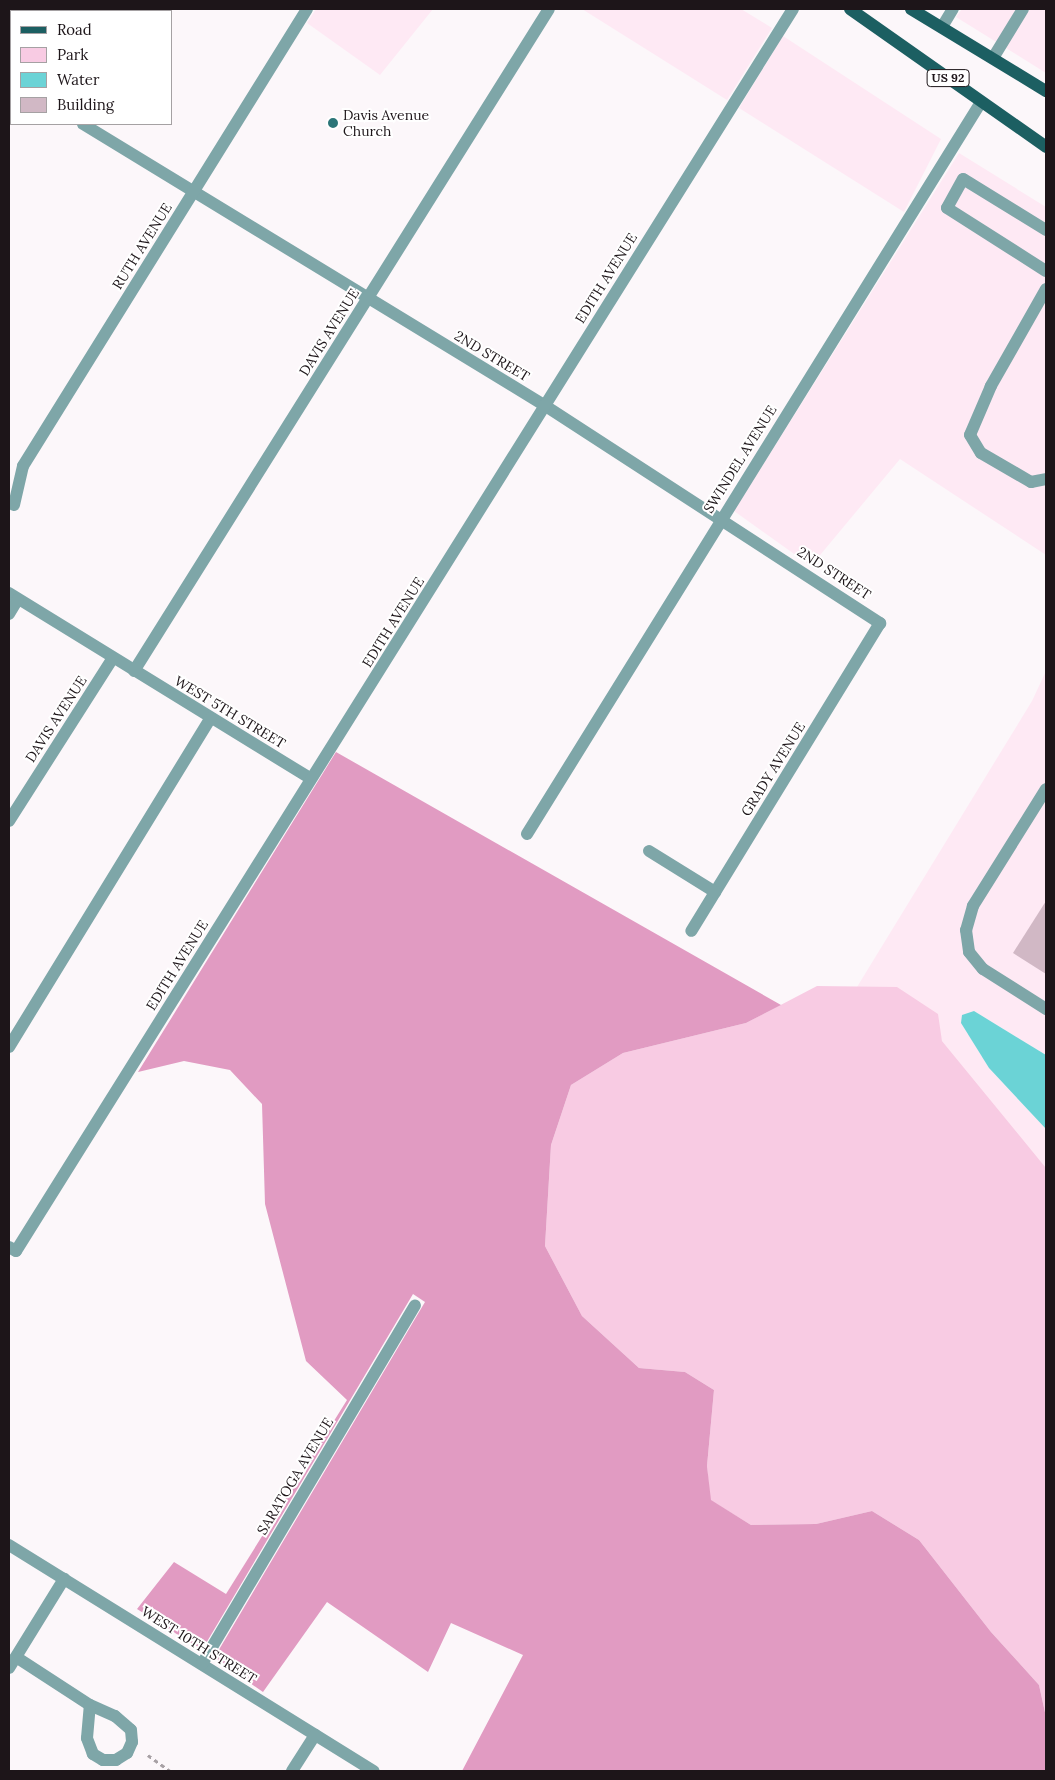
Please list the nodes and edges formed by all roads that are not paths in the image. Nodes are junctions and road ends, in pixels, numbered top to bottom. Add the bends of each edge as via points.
1 (308, 9) edge
2 (549, 9) edge
3 (793, 9) edge
4 (850, 9) edge
5 (911, 9) edge
6 (953, 9) edge
7 (1023, 9) edge
8 (942, 27) junction
9 (993, 58) junction
10 (1046, 91) edge
11 (981, 102) junction
12 (85, 125) edge
13 (1046, 146) edge
14 (194, 192) junction
15 (1046, 230) edge
16 (1046, 271) edge
17 (1046, 290) edge
18 (369, 297) junction
19 (544, 405) junction
20 (1046, 479) edge
21 (14, 505) dead end
22 (720, 518) junction
23 (13, 596) edge
24 (9, 614) edge
25 (880, 622) joint
26 (113, 658) junction
27 (134, 671) junction
28 (210, 718) junction
29 (310, 778) junction
30 (1046, 789) edge
31 (9, 821) edge
32 (527, 834) dead end
33 (649, 851) dead end
34 (715, 892) junction
35 (691, 930) dead end
36 (1046, 1009) edge
37 (9, 1047) edge
38 (13, 1249) edge
39 (415, 1305) dead end
40 (9, 1545) edge
41 (64, 1579) junction
42 (16, 1657) junction
43 (202, 1664) junction
44 (9, 1668) edge
45 (90, 1705) junction
46 (315, 1735) junction
47 (292, 1771) edge
48 (374, 1771) edge

1 - 14 street, RUTH AVENUE
2 - 18 street, DAVIS AVENUE
3 - 19 street, EDITH AVENUE
4 - 11 main road, US 92
5 - 8 main road, US 92
6 - 8 street
7 - 9 street
8 - 9 main road, US 92
9 - 10 main road, US 92
11 - 13 main road, US 92
11 - 22 street, SWINDEL AVENUE
12 - 14 street, 2ND STREET
14 - 18 street, 2ND STREET
14 - 21 street, RUTH AVENUE via 23,466
15 - 16 street via 964,179 947,208
17 - 20 street via 992,386 970,435 980,452 989,458 1031,482
18 - 19 street, 2ND STREET
18 - 27 street, DAVIS AVENUE
19 - 22 street, 2ND STREET
19 - 29 street, EDITH AVENUE
22 - 25 street, 2ND STREET
22 - 32 street, SWINDEL AVENUE
23 - 24 street
23 - 26 street
25 - 34 street, GRADY AVENUE
26 - 27 street, WEST 5TH STREET
26 - 31 street, DAVIS AVENUE
27 - 28 street, WEST 5TH STREET
28 - 29 street, WEST 5TH STREET
28 - 37 street
29 - 38 street, EDITH AVENUE
30 - 36 street via 972,906 966,930 969,952 982,970
33 - 34 street
34 - 35 street, GRADY AVENUE
39 - 43 street, SARATOGA AVENUE
40 - 41 street, WEST 10TH STREET
41 - 42 street
41 - 43 street, WEST 10TH STREET
42 - 44 street
42 - 45 street
43 - 46 street, WEST 10TH STREET
45 - 45 street via 87,1738 93,1754 103,1760 116,1760 127,1753 131,1730 115,1716
46 - 47 street
46 - 48 street, WEST 10TH STREET

